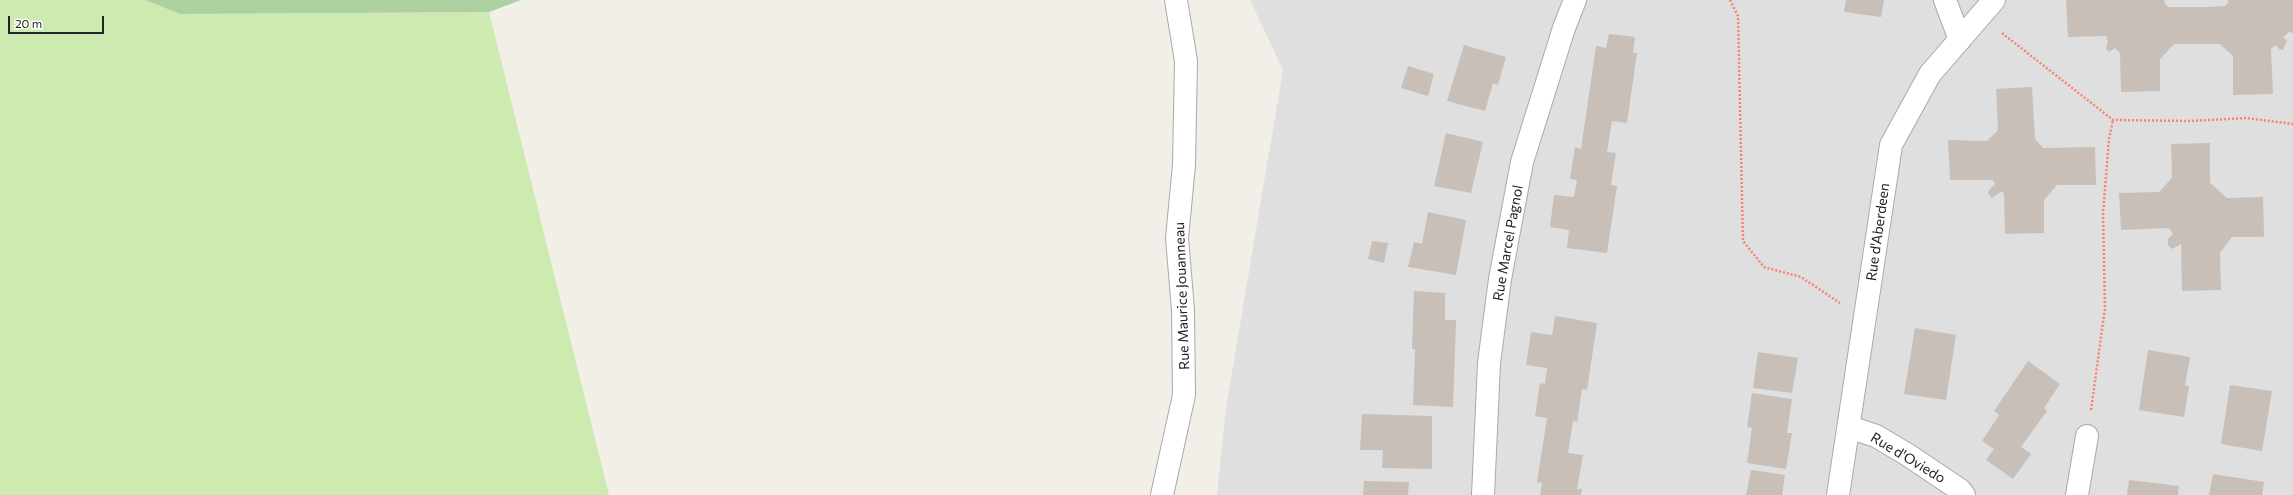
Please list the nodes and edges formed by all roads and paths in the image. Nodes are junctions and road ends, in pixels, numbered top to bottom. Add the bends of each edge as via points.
1 (1176, 0) edge
2 (1575, 0) edge
3 (1730, 0) edge
4 (1946, 0) edge
5 (1987, 8) edge
6 (1960, 40) junction
7 (2114, 120) junction
8 (2293, 124) edge
9 (1866, 311) junction
10 (1849, 427) junction
11 (2087, 436) joint
12 (1162, 495) edge
13 (1483, 495) edge
14 (1838, 495) edge
15 (1964, 495) edge
16 (2077, 495) edge

1 - 12 street, Rue Maurice Jouanneau via 1186,61 1184,165 1177,238 1183,310 1184,395
2 - 13 street, Rue Marcel Pagnol via 1522,162 1500,279 1489,363
3 - 9 path via 1738,16 1743,241 1764,267 1801,277 1838,303
4 - 6 street
5 - 6 street, Rue d'Aberdeen
5 - 7 path
6 - 9 street, Rue d'Aberdeen via 1930,74 1890,145
7 - 8 path via 2246,118
7 - 11 path via 2109,139 2103,214 2106,308
9 - 10 street, Rue d'Aberdeen
10 - 14 street, Rue d'Aberdeen
10 - 15 street, Rue d'Oviedo via 1876,436 1908,454
11 - 16 street

